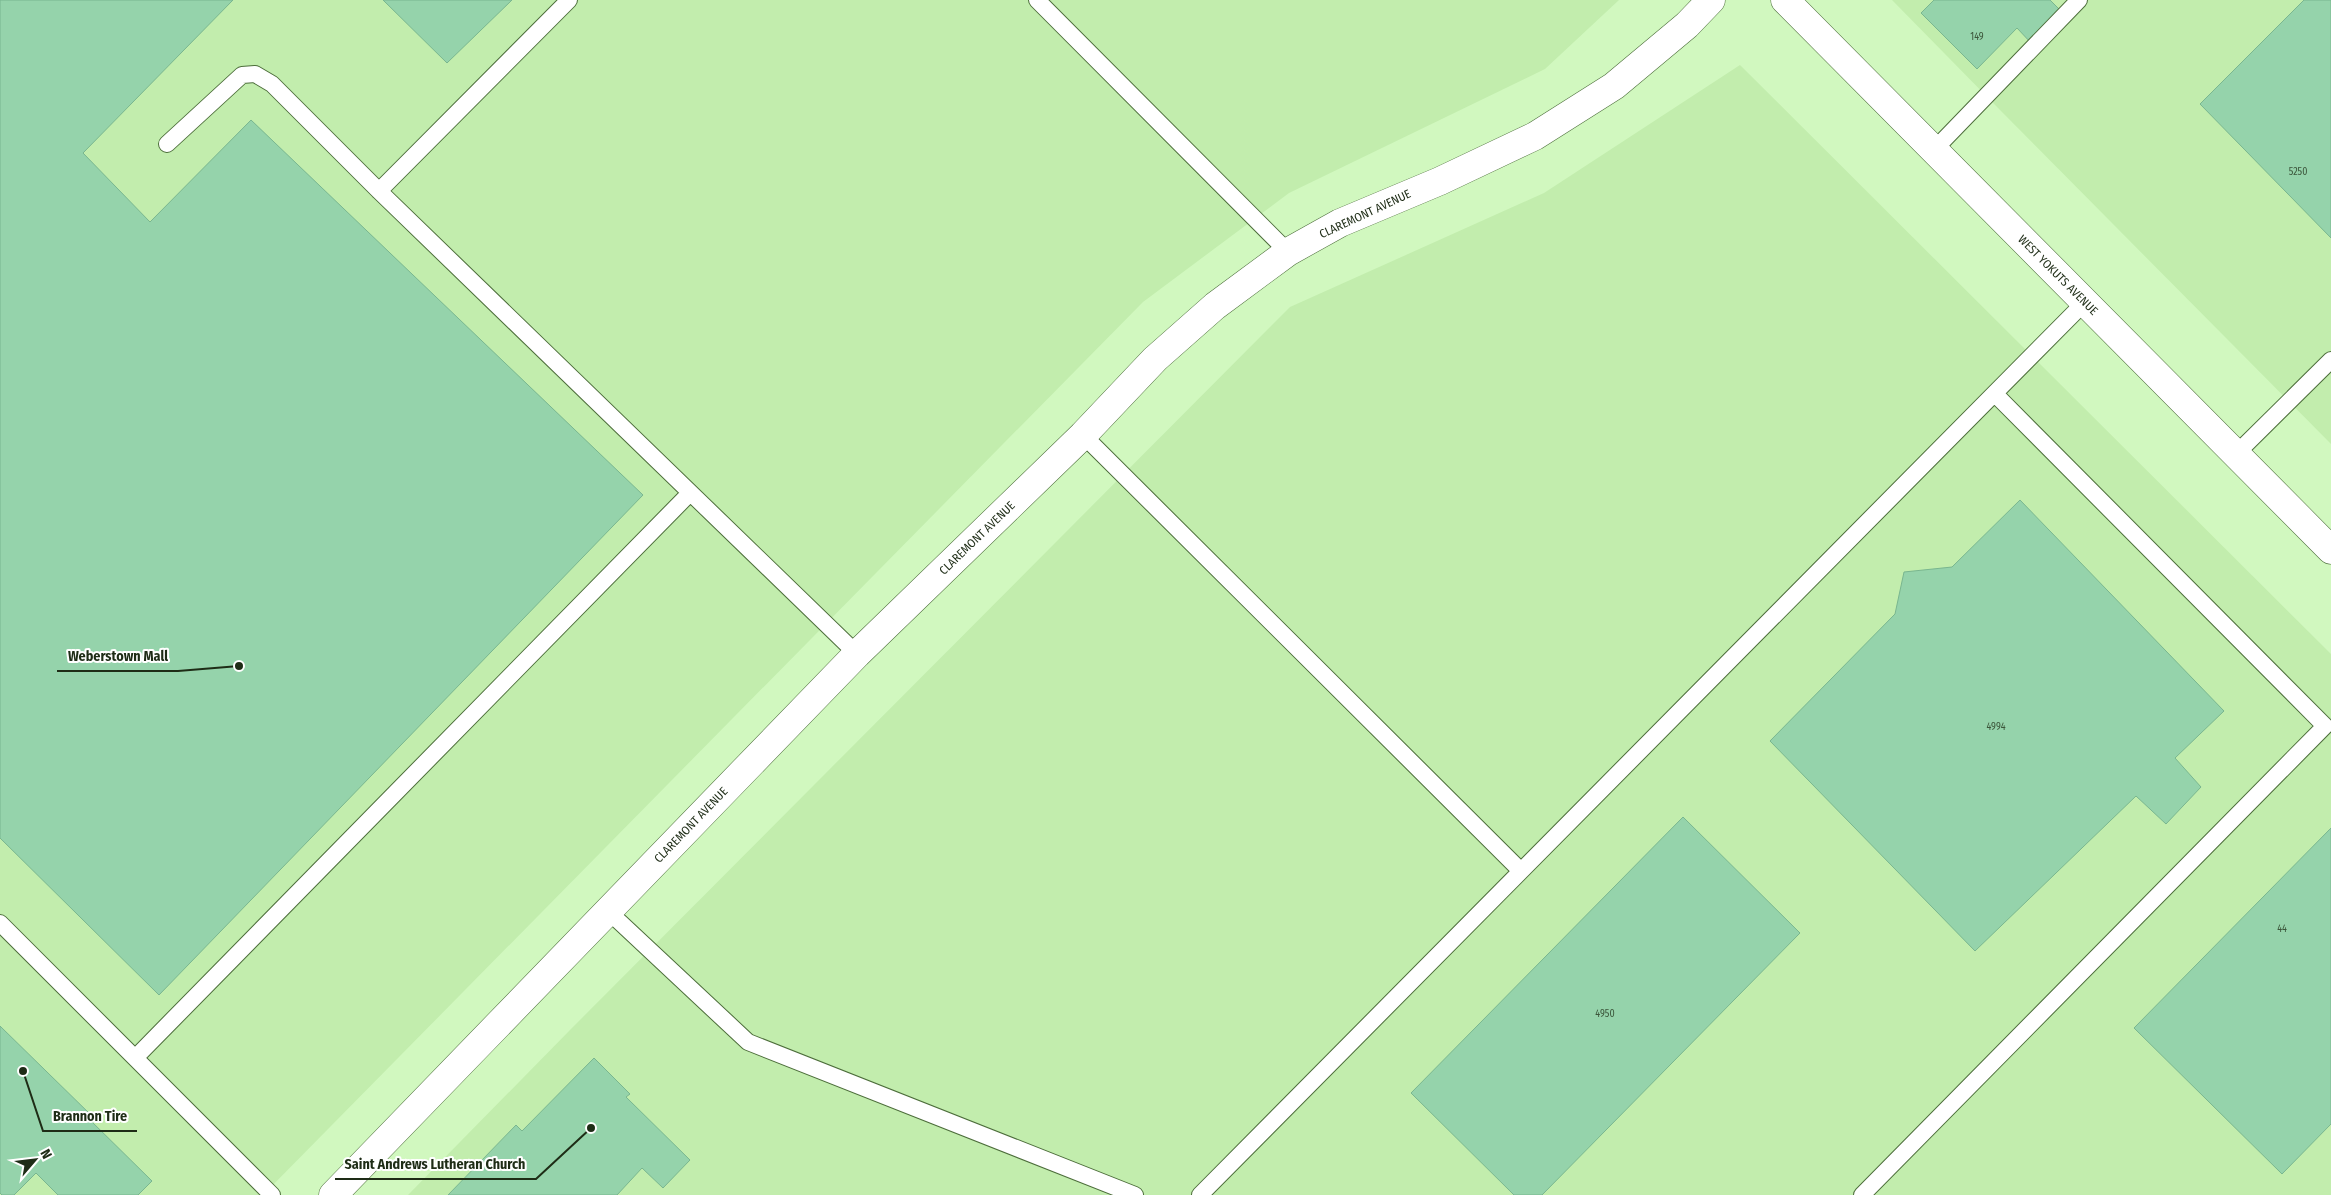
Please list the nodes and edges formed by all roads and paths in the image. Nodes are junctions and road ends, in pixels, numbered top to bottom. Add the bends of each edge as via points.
1 (568, 0) edge
2 (1037, 0) edge
3 (1711, 0) edge
4 (1785, 0) edge
5 (2079, 0) edge
6 (167, 144) dead end
7 (1934, 150) junction
8 (378, 191) junction
9 (1288, 252) junction
10 (2085, 302) junction
11 (2331, 360) edge
12 (1995, 394) junction
13 (1083, 435) junction
14 (2236, 454) junction
15 (690, 493) junction
16 (2331, 550) edge
17 (857, 654) junction
18 (1521, 871) junction
19 (608, 911) junction
20 (0, 923) edge
21 (135, 1058) junction
22 (272, 1195) edge
23 (333, 1195) edge
24 (1135, 1195) edge
25 (1200, 1195) edge
26 (1862, 1195) edge

1 - 8 lane
2 - 9 lane
3 - 9 street, CLAREMONT AVENUE via 1614,86 1536,136 1340,222
4 - 7 street, WEST YOKUTS AVENUE
5 - 7 lane
6 - 8 lane via 242,76 255,74 272,84
7 - 10 street, WEST YOKUTS AVENUE
8 - 15 lane
9 - 13 street, CLAREMONT AVENUE via 1208,312 1155,360
10 - 12 lane
10 - 14 street, WEST YOKUTS AVENUE
11 - 14 lane
12 - 18 lane
12 - 26 lane via 2325,726
13 - 17 street, CLAREMONT AVENUE
13 - 18 lane
14 - 16 street, WEST YOKUTS AVENUE
15 - 17 lane
15 - 21 lane
17 - 19 street, CLAREMONT AVENUE
18 - 25 lane
19 - 23 street, CLAREMONT AVENUE
19 - 24 lane via 748,1042
20 - 21 lane
21 - 22 lane

